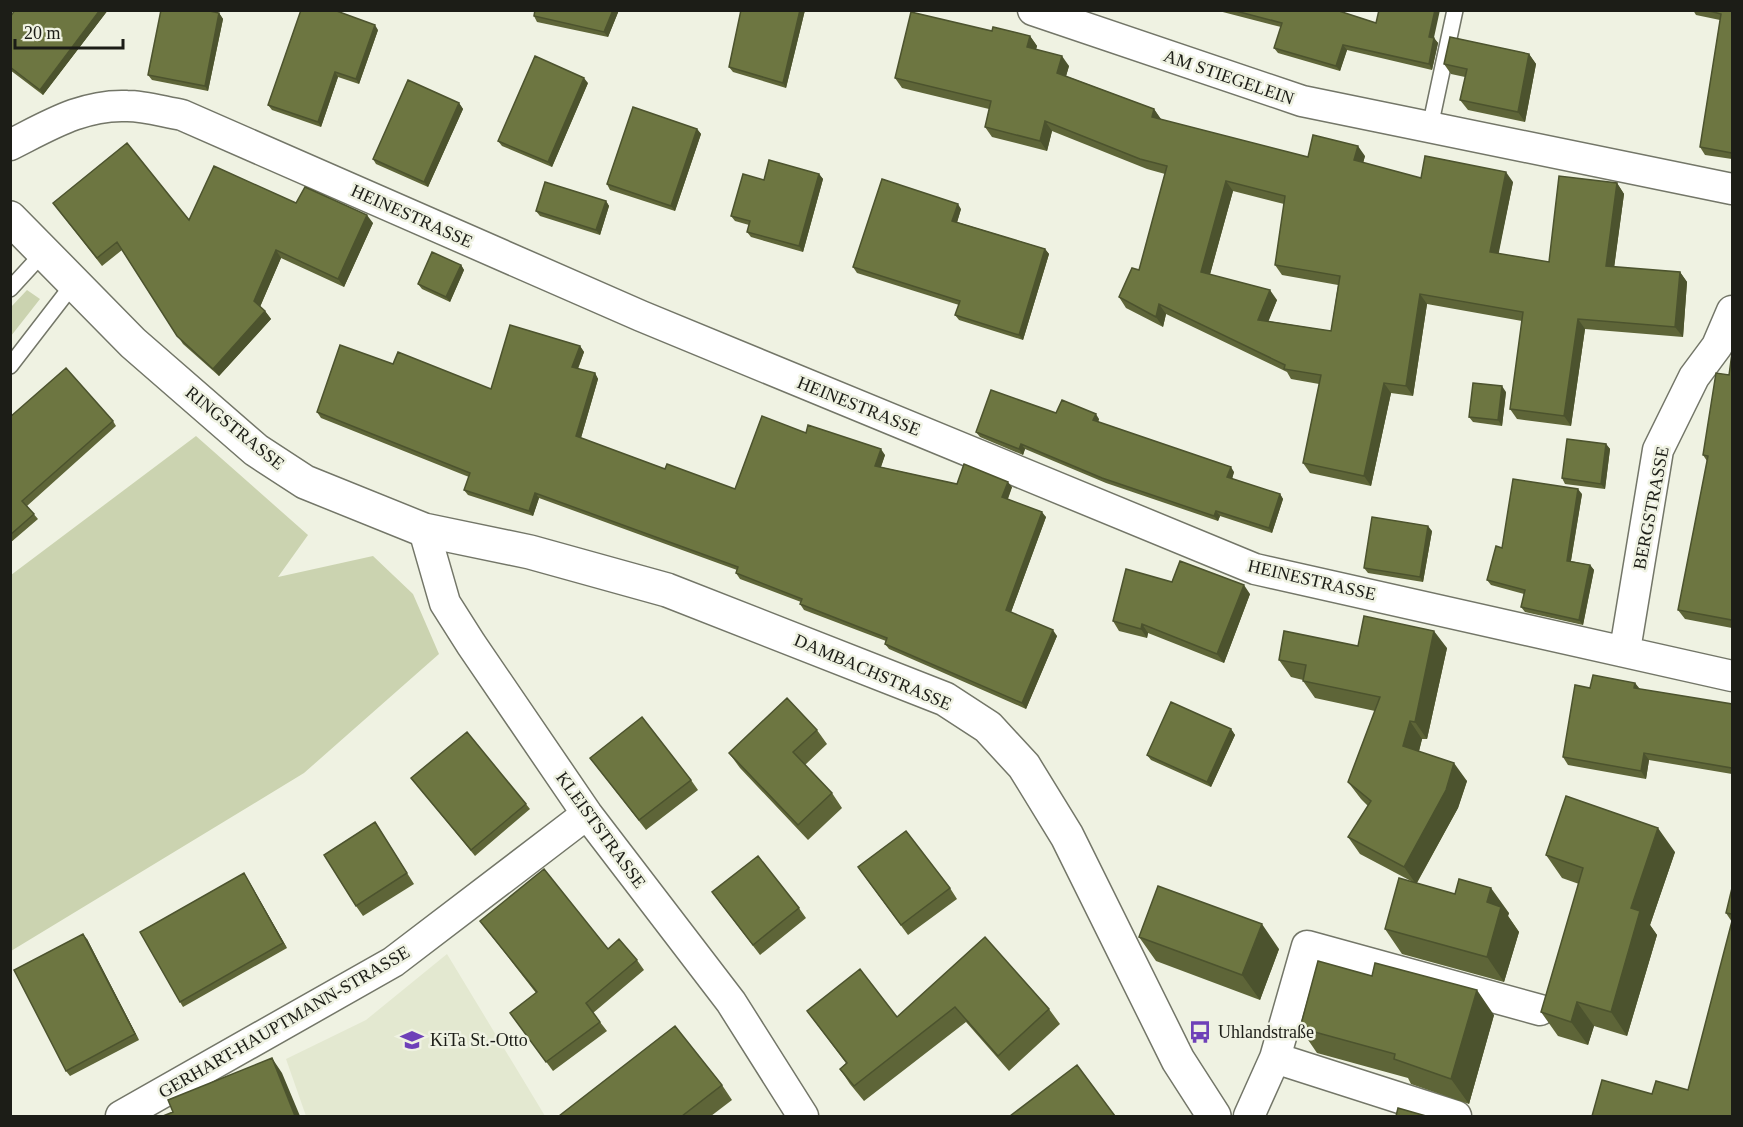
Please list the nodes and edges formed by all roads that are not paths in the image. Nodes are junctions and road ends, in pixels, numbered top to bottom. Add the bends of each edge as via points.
1 (1033, 10) edge
2 (1455, 10) edge
3 (1430, 128) junction
4 (10, 145) edge
5 (1732, 189) edge
6 (10, 218) edge
7 (44, 252) junction
8 (74, 283) junction
9 (10, 289) edge
10 (1732, 311) edge
11 (10, 366) edge
12 (424, 530) junction
13 (1625, 650) junction
14 (1732, 676) edge
15 (587, 814) junction
16 (1540, 1010) edge
17 (1275, 1058) junction
18 (121, 1116) edge
19 (803, 1116) edge
20 (1214, 1116) edge
21 (1249, 1116) edge
22 (1456, 1116) edge

1 - 3 street, AM STIEGELEIN via 1302,102
2 - 3 lane
3 - 5 street, AM STIEGELEIN
4 - 13 street, HEINESTRASSE via 92,108 128,106 182,115 641,316 1255,569
6 - 7 street, RINGSTRASSE
7 - 8 street, RINGSTRASSE
7 - 9 lane
8 - 11 lane
8 - 12 street, RINGSTRASSE via 133,343 256,450 305,482
10 - 13 street, BERGSTRASSE via 1717,346 1694,377 1658,450
12 - 15 street, KLEISTSTRASSE via 445,603
12 - 20 street, DAMBACHSTRASSE via 530,552 667,590 945,699 988,727 1023,766 1067,836 1178,1060
13 - 14 street, HEINESTRASSE
15 - 18 street, GERHART-HAUPTMANN-STRASSE via 393,962
15 - 19 street, KLEISTSTRASSE via 731,1002
16 - 17 street via 1307,946
17 - 21 street
17 - 22 street

